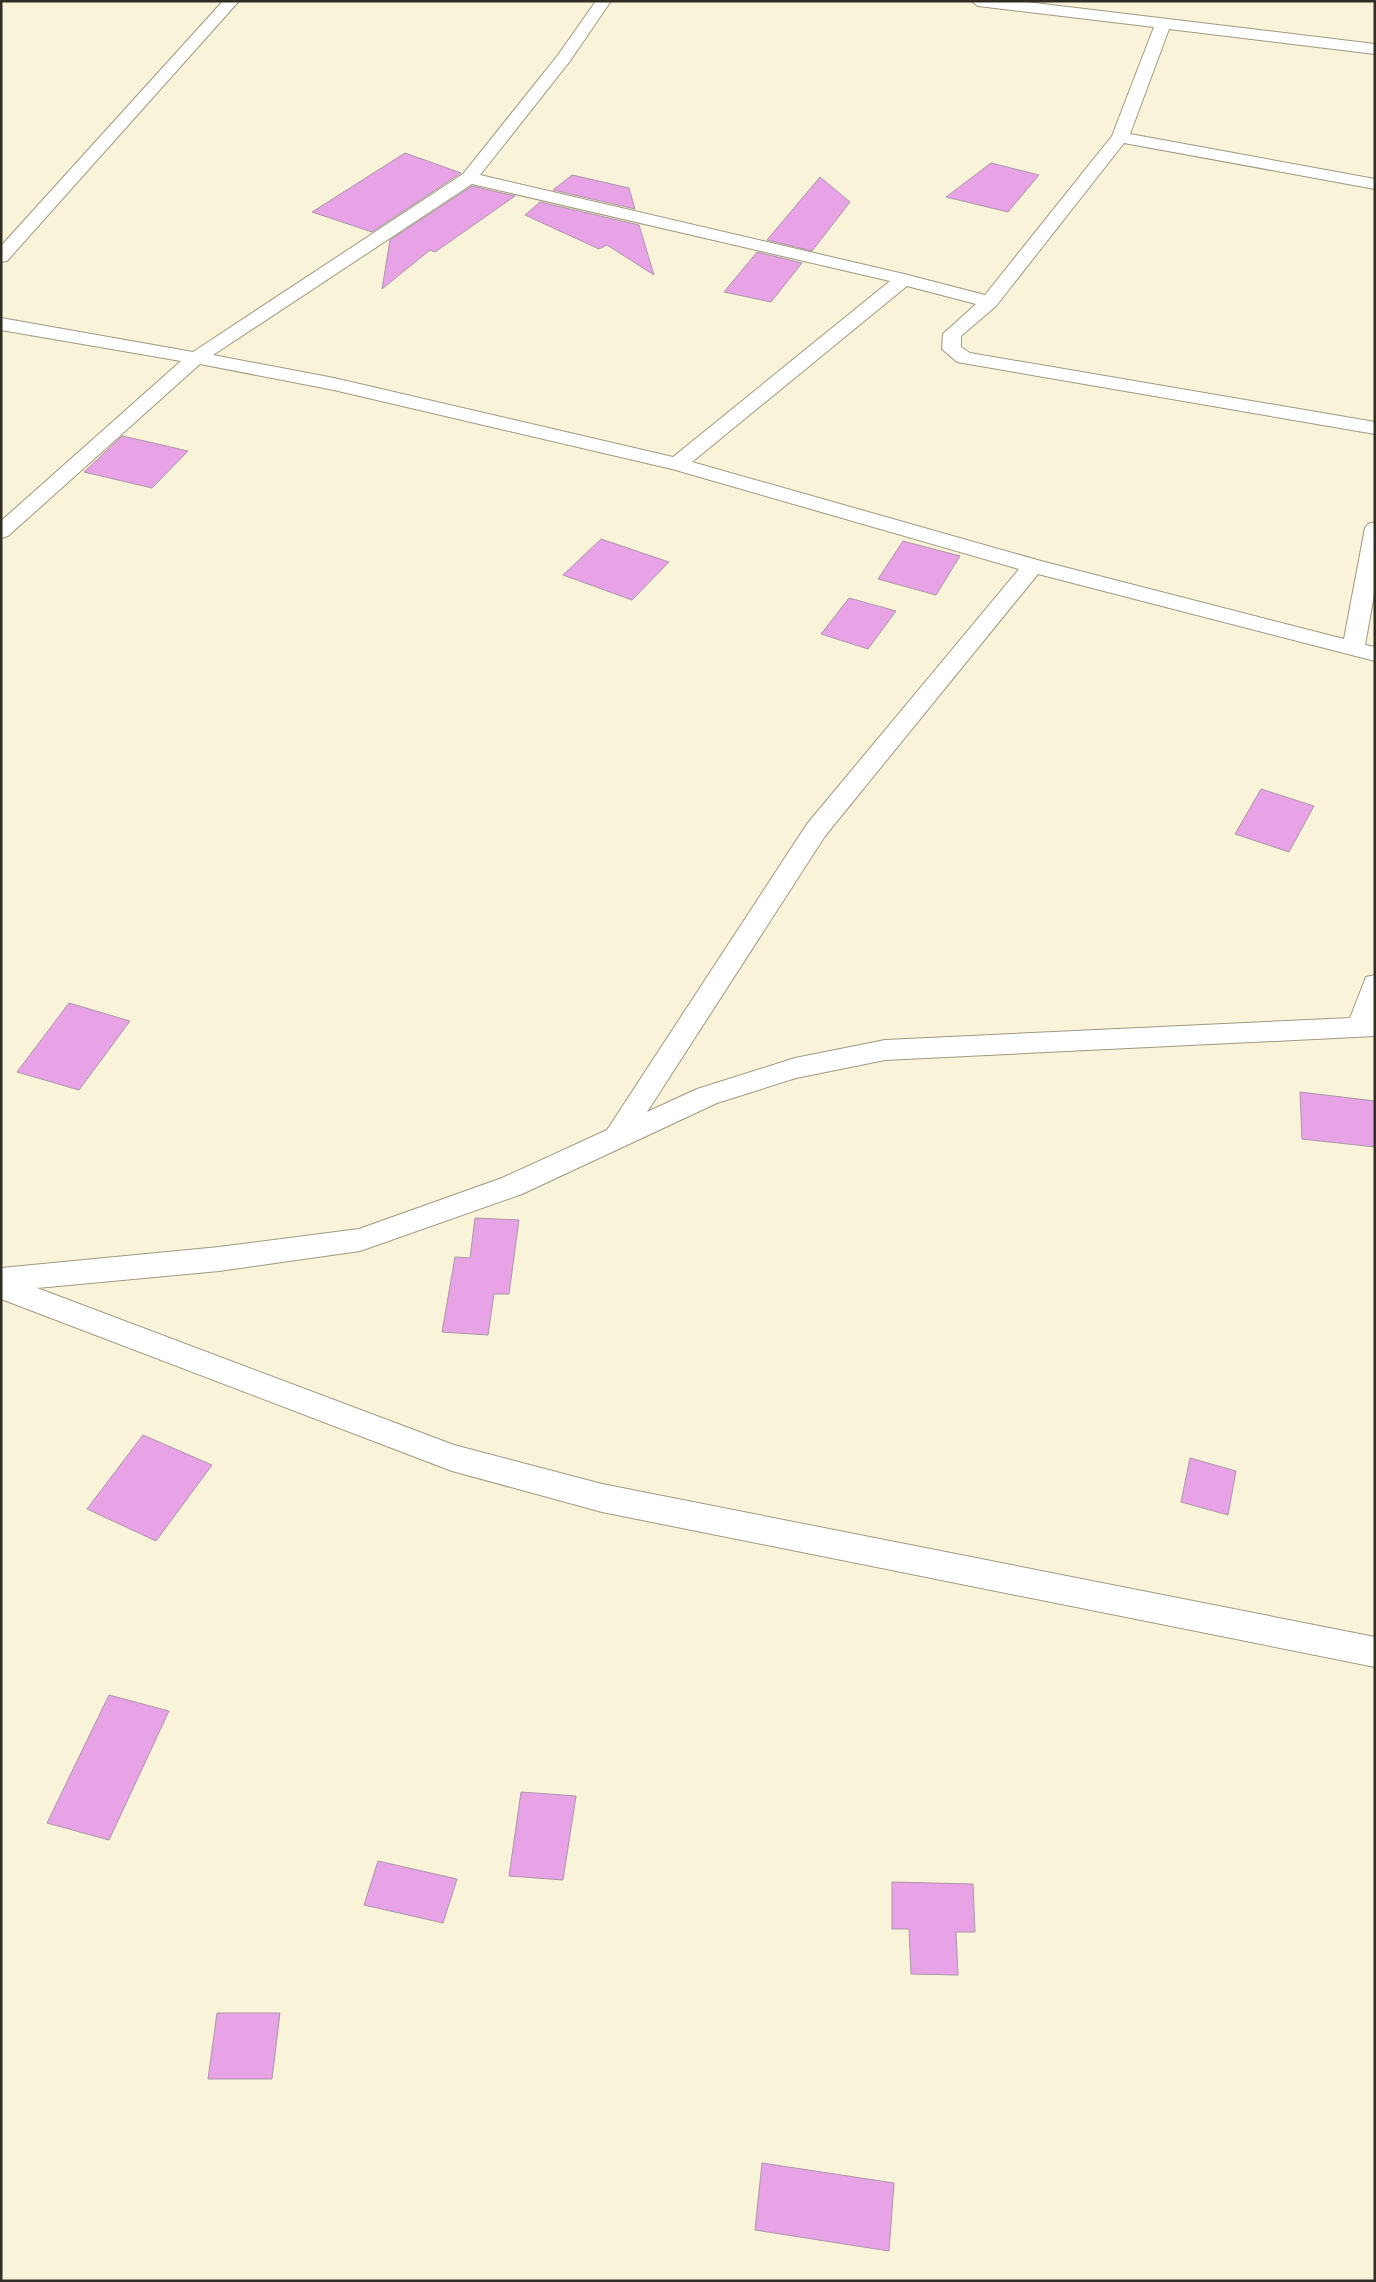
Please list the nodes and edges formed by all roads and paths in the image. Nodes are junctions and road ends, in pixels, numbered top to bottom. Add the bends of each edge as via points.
1 (232, 1) edge
2 (604, 1) edge
3 (978, 1) edge
4 (1164, 25) junction
5 (1375, 49) edge
6 (1120, 137) junction
7 (469, 178) junction
8 (1375, 184) edge
9 (1, 257) edge
10 (904, 279) junction
11 (989, 302) junction
12 (1, 324) edge
13 (196, 358) junction
14 (1375, 428) edge
15 (677, 464) junction
16 (1375, 528) edge
17 (1, 532) edge
18 (1033, 566) junction
19 (1353, 649) junction
20 (1375, 654) edge
21 (1375, 984) edge
22 (1367, 1026) edge
23 (618, 1135) junction
24 (1, 1280) edge
25 (1, 1287) edge
26 (1375, 1652) edge

1 - 9 street
2 - 7 street via 564,58
3 - 4 street
4 - 5 street
4 - 6 street
6 - 8 street
6 - 11 street
7 - 10 street
7 - 13 street
10 - 11 street
10 - 15 street
11 - 14 street via 952,334 952,349 964,358
12 - 13 street
13 - 15 street via 334,384
13 - 17 street
15 - 18 street
16 - 19 street
18 - 19 street
18 - 23 street via 816,830
19 - 20 street
21 - 22 street
22 - 23 street via 885,1050 795,1068 707,1096
23 - 24 street via 512,1186 360,1240 219,1259
25 - 26 street via 452,1458 602,1498

